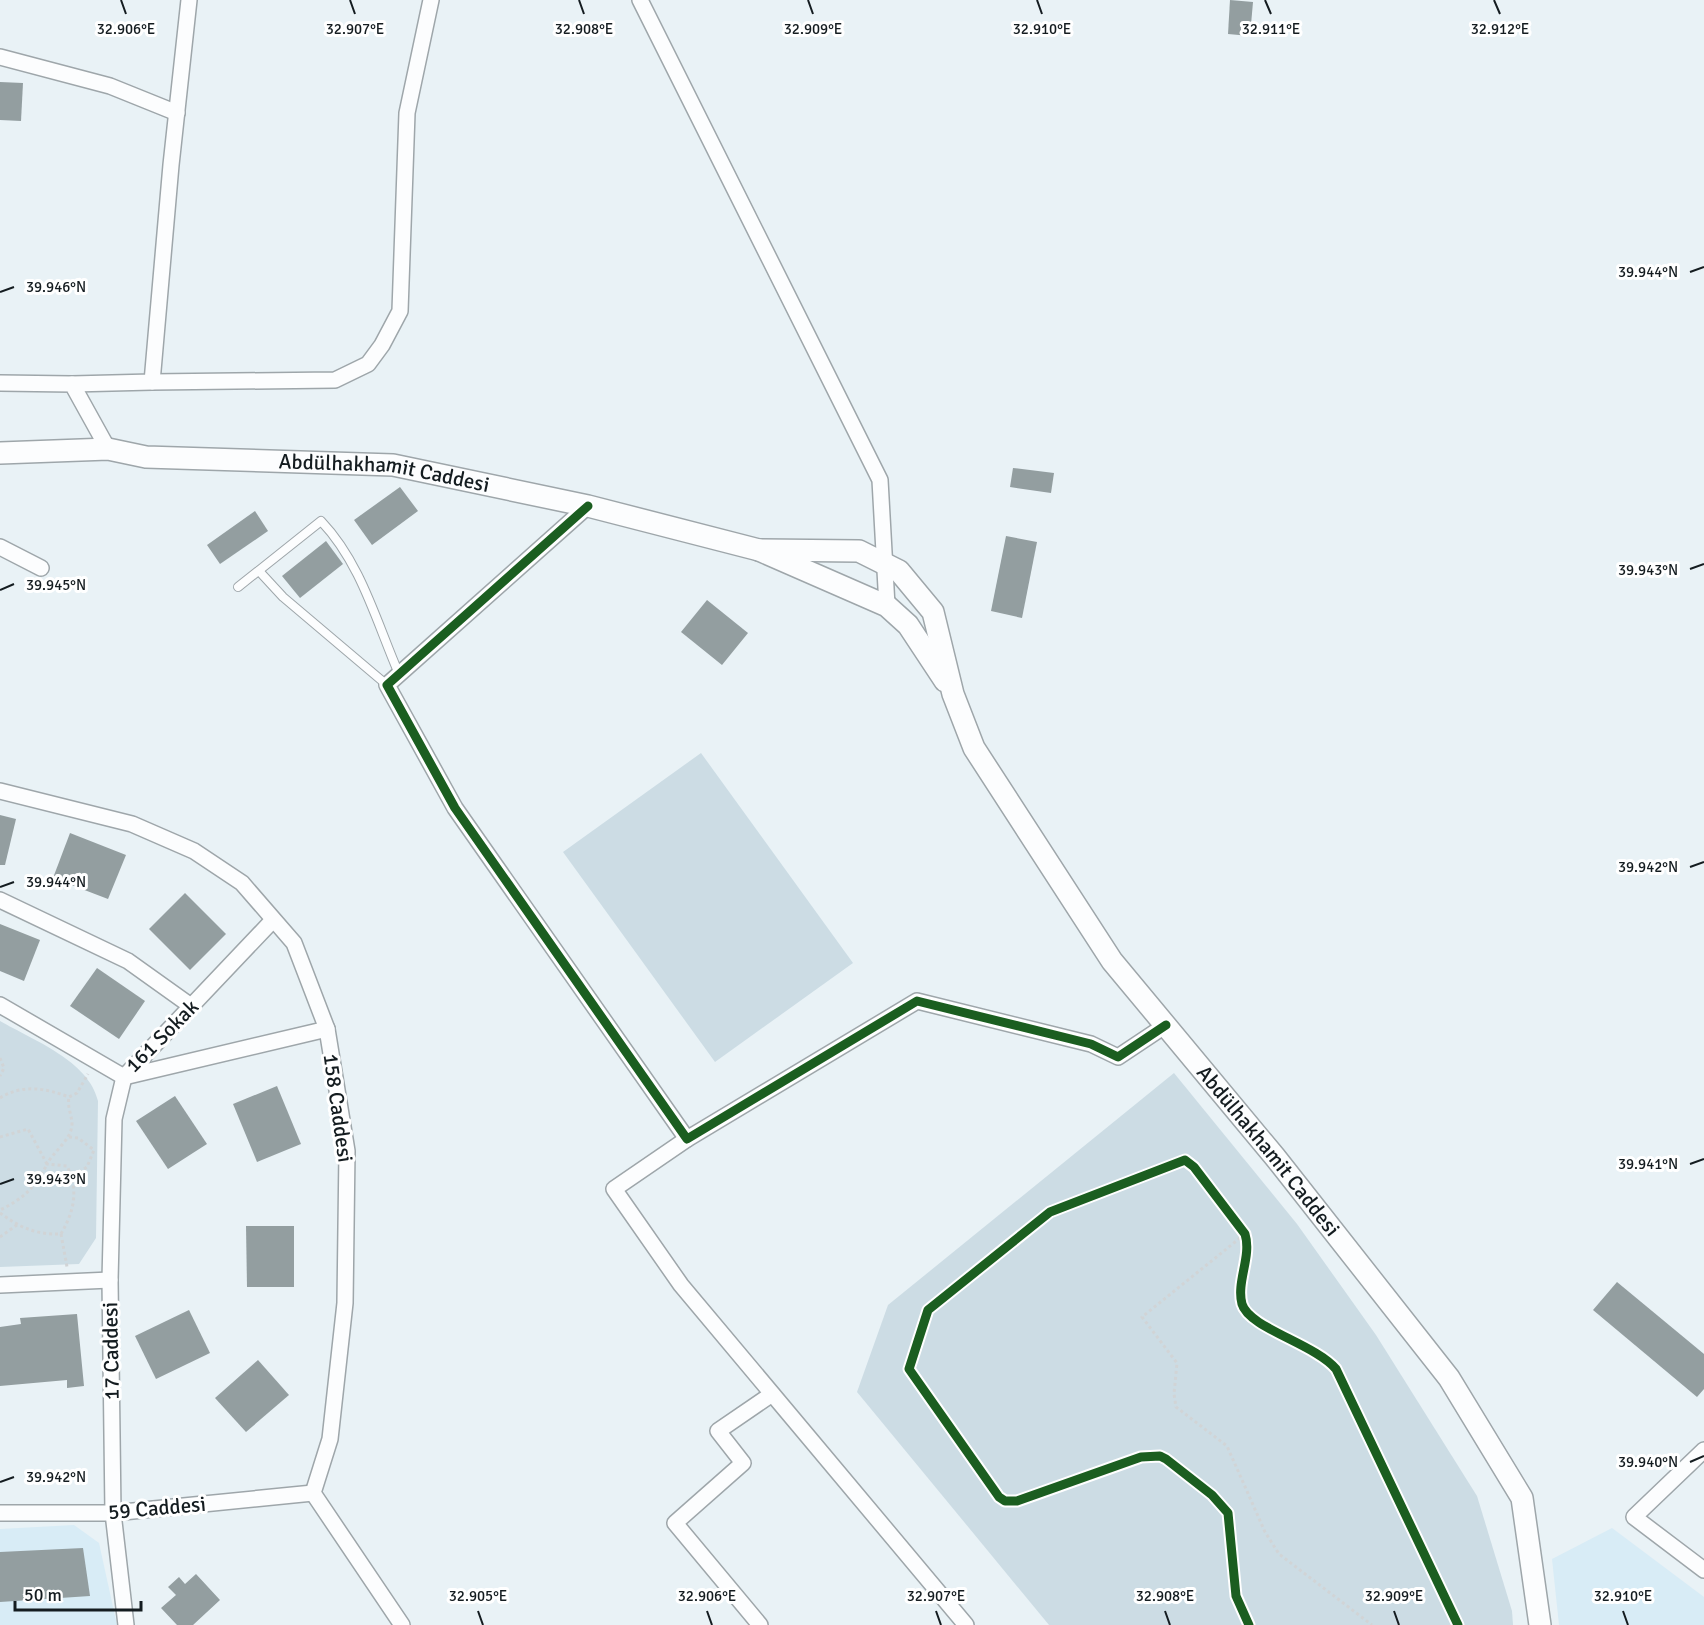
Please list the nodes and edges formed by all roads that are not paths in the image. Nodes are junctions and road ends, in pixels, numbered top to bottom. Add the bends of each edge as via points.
1 (189, 0) edge
2 (431, 0) edge
3 (640, 0) edge
4 (0, 57) edge
5 (177, 113) junction
6 (153, 382) junction
7 (0, 383) edge
8 (72, 384) junction
9 (108, 449) junction
10 (0, 453) edge
11 (588, 506) junction
12 (0, 547) edge
13 (759, 550) junction
14 (886, 564) junction
15 (40, 568) dead end
16 (259, 571) junction
17 (238, 587) dead end
18 (887, 606) junction
19 (933, 612) junction
20 (908, 625) junction
21 (399, 674) junction
22 (387, 685) junction
23 (953, 694) junction
24 (0, 790) edge
25 (0, 900) edge
26 (273, 920) junction
27 (0, 1005) edge
28 (191, 1006) junction
29 (1166, 1025) junction
30 (327, 1029) junction
31 (124, 1077) junction
32 (687, 1138) junction
33 (110, 1280) junction
34 (0, 1286) edge
35 (772, 1394) junction
36 (1704, 1450) edge
37 (313, 1492) junction
38 (0, 1513) edge
39 (113, 1513) junction
40 (1704, 1570) edge
41 (126, 1625) edge
42 (402, 1625) edge
43 (760, 1625) edge
44 (966, 1625) edge
45 (1540, 1625) edge

1 - 5 street
2 - 6 street via 407,113 400,311 368,364 335,380
3 - 14 street via 880,480
4 - 5 street via 110,86
5 - 6 street
6 - 8 street
7 - 8 street
8 - 9 street
9 - 10 main road, Abdülhakhamit Caddesi
9 - 11 main road, Abdülhakhamit Caddesi via 146,457 393,465
11 - 13 main road, Abdülhakhamit Caddesi
11 - 21 street
12 - 15 street
13 - 14 main road, Abdülhakhamit Caddesi via 859,551
13 - 18 main road, Abdülhakhamit Caddesi
14 - 18 street
14 - 19 main road, Abdülhakhamit Caddesi via 899,571
16 - 17 lane
16 - 21 lane via 321,521 340,542 353,565
16 - 22 lane via 283,597
18 - 20 main road, Abdülhakhamit Caddesi
19 - 20 street
19 - 23 main road, Abdülhakhamit Caddesi
20 - 23 main road, Abdülhakhamit Caddesi
21 - 22 street
22 - 32 street via 455,808
23 - 29 main road, Abdülhakhamit Caddesi via 974,748 1112,962
24 - 26 street, 158 Caddesi via 132,824 194,851 242,883
25 - 28 street via 128,961
26 - 28 street, 161 Sokak
26 - 30 street, 158 Caddesi via 294,943
27 - 31 street, 161 Sokak
28 - 31 street, 161 Sokak
29 - 32 street via 1118,1058 1091,1044 917,1001
29 - 45 main road, Abdülhakhamit Caddesi via 1449,1378 1522,1498
30 - 31 street
30 - 37 street, 158 Caddesi via 347,1151 345,1303 330,1439
31 - 33 street, 17 Caddesi via 114,1119
32 - 35 street via 614,1189 681,1286
33 - 34 street
33 - 39 street, 17 Caddesi
35 - 43 street via 718,1431 743,1462 675,1523
35 - 44 street
36 - 40 street via 1634,1517
37 - 39 street, 59 Caddesi
37 - 42 street
38 - 39 street, 59 Caddesi
39 - 41 street, 17 Caddesi

